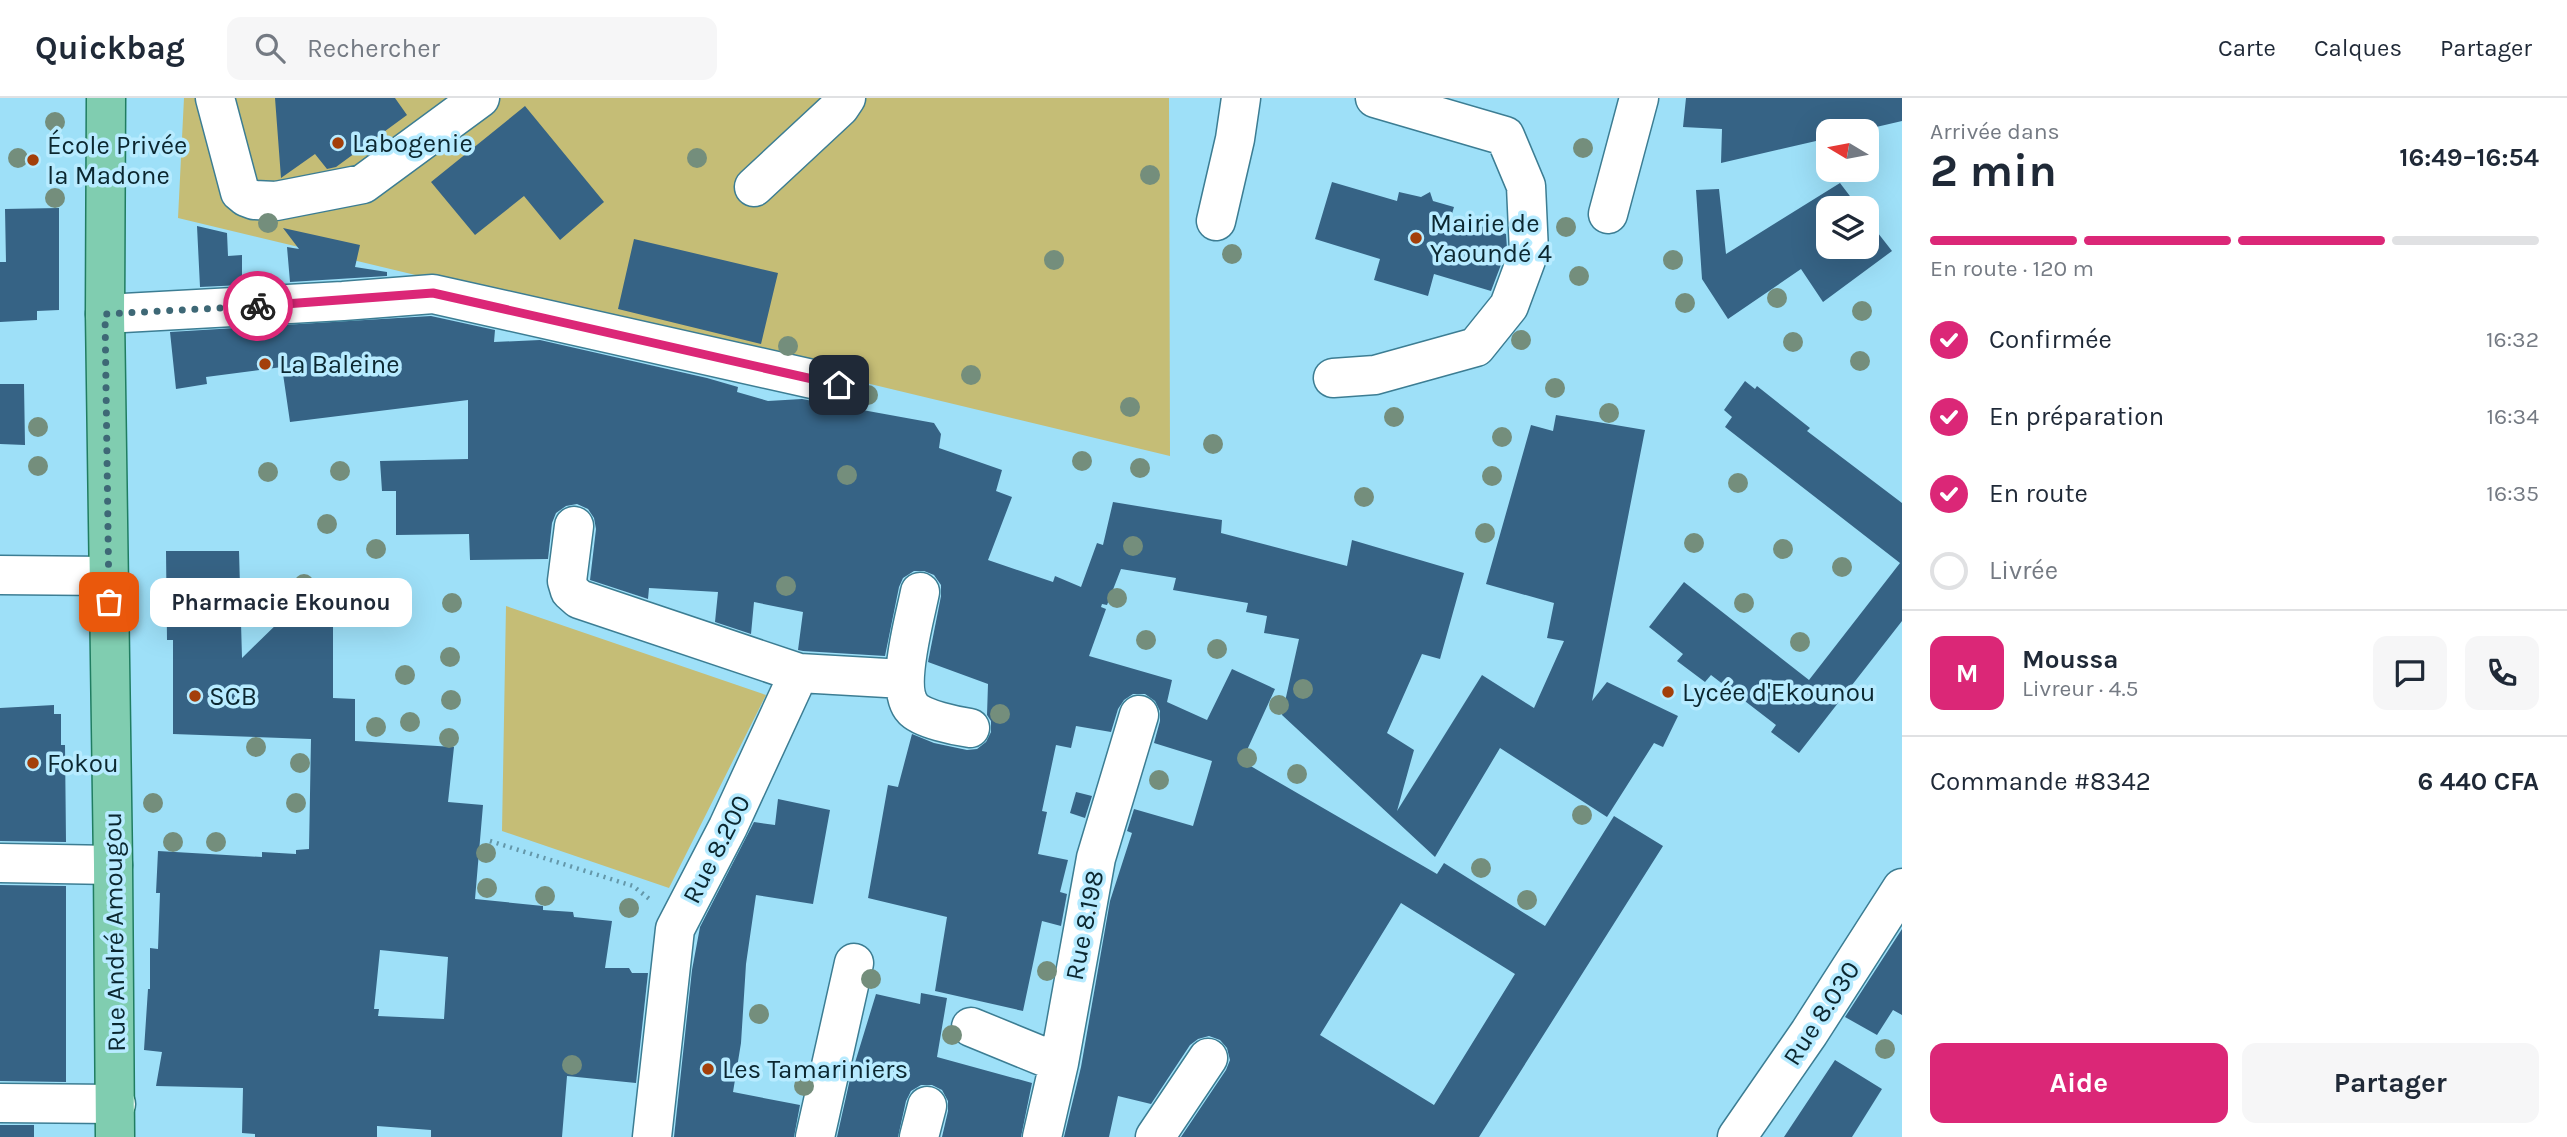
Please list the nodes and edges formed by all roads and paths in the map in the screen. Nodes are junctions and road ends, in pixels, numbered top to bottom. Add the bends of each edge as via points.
1 (215, 98) edge
2 (481, 98) edge
3 (846, 98) edge
4 (1241, 98) edge
5 (1375, 98) edge
6 (1640, 98) edge
7 (112, 101) edge
8 (754, 187) dead end
9 (1608, 214) dead end
10 (1216, 221) dead end
11 (105, 314) junction
12 (1333, 378) dead end
13 (839, 385) dead end
14 (574, 526) dead end
15 (0, 575) edge
16 (108, 576) junction
17 (920, 592) dead end
18 (799, 673) junction
19 (904, 679) junction
20 (1139, 715) dead end
21 (970, 728) dead end
22 (490, 841) dead end
23 (0, 863) edge
24 (113, 865) junction
25 (1902, 888) edge
26 (675, 929) junction
27 (854, 963) dead end
28 (971, 1027) dead end
29 (1208, 1058) dead end
30 (1059, 1063) junction
31 (0, 1103) edge
32 (115, 1121) edge
33 (652, 1137) edge
34 (815, 1137) edge
35 (1042, 1137) edge
36 (1155, 1137) edge
37 (1737, 1137) edge

1 - 2 street via 240,192 254,200 276,201 362,184
3 - 8 street
4 - 10 street
5 - 12 street via 1505,136 1526,186 1529,252 1508,306 1476,347 1375,375
6 - 9 street
7 - 11 main road, Rue André Amougou
11 - 13 street via 433,293
11 - 16 main road, Rue André Amougou
14 - 18 street via 567,581 579,599
15 - 16 street
16 - 24 main road, Rue André Amougou
17 - 19 street
18 - 19 street
18 - 26 street, Rue 8.200
19 - 21 street via 906,698 914,711
20 - 30 street, Rue 8.198 via 1097,858
22 - 26 path via 633,886 653,901
23 - 24 street
24 - 32 main road, Rue André Amougou
25 - 37 street, Rue 8.030
26 - 33 street, Rue 8.200
27 - 34 street
28 - 30 street
29 - 36 street
30 - 35 street, Rue 8.198
31 - 32 street

